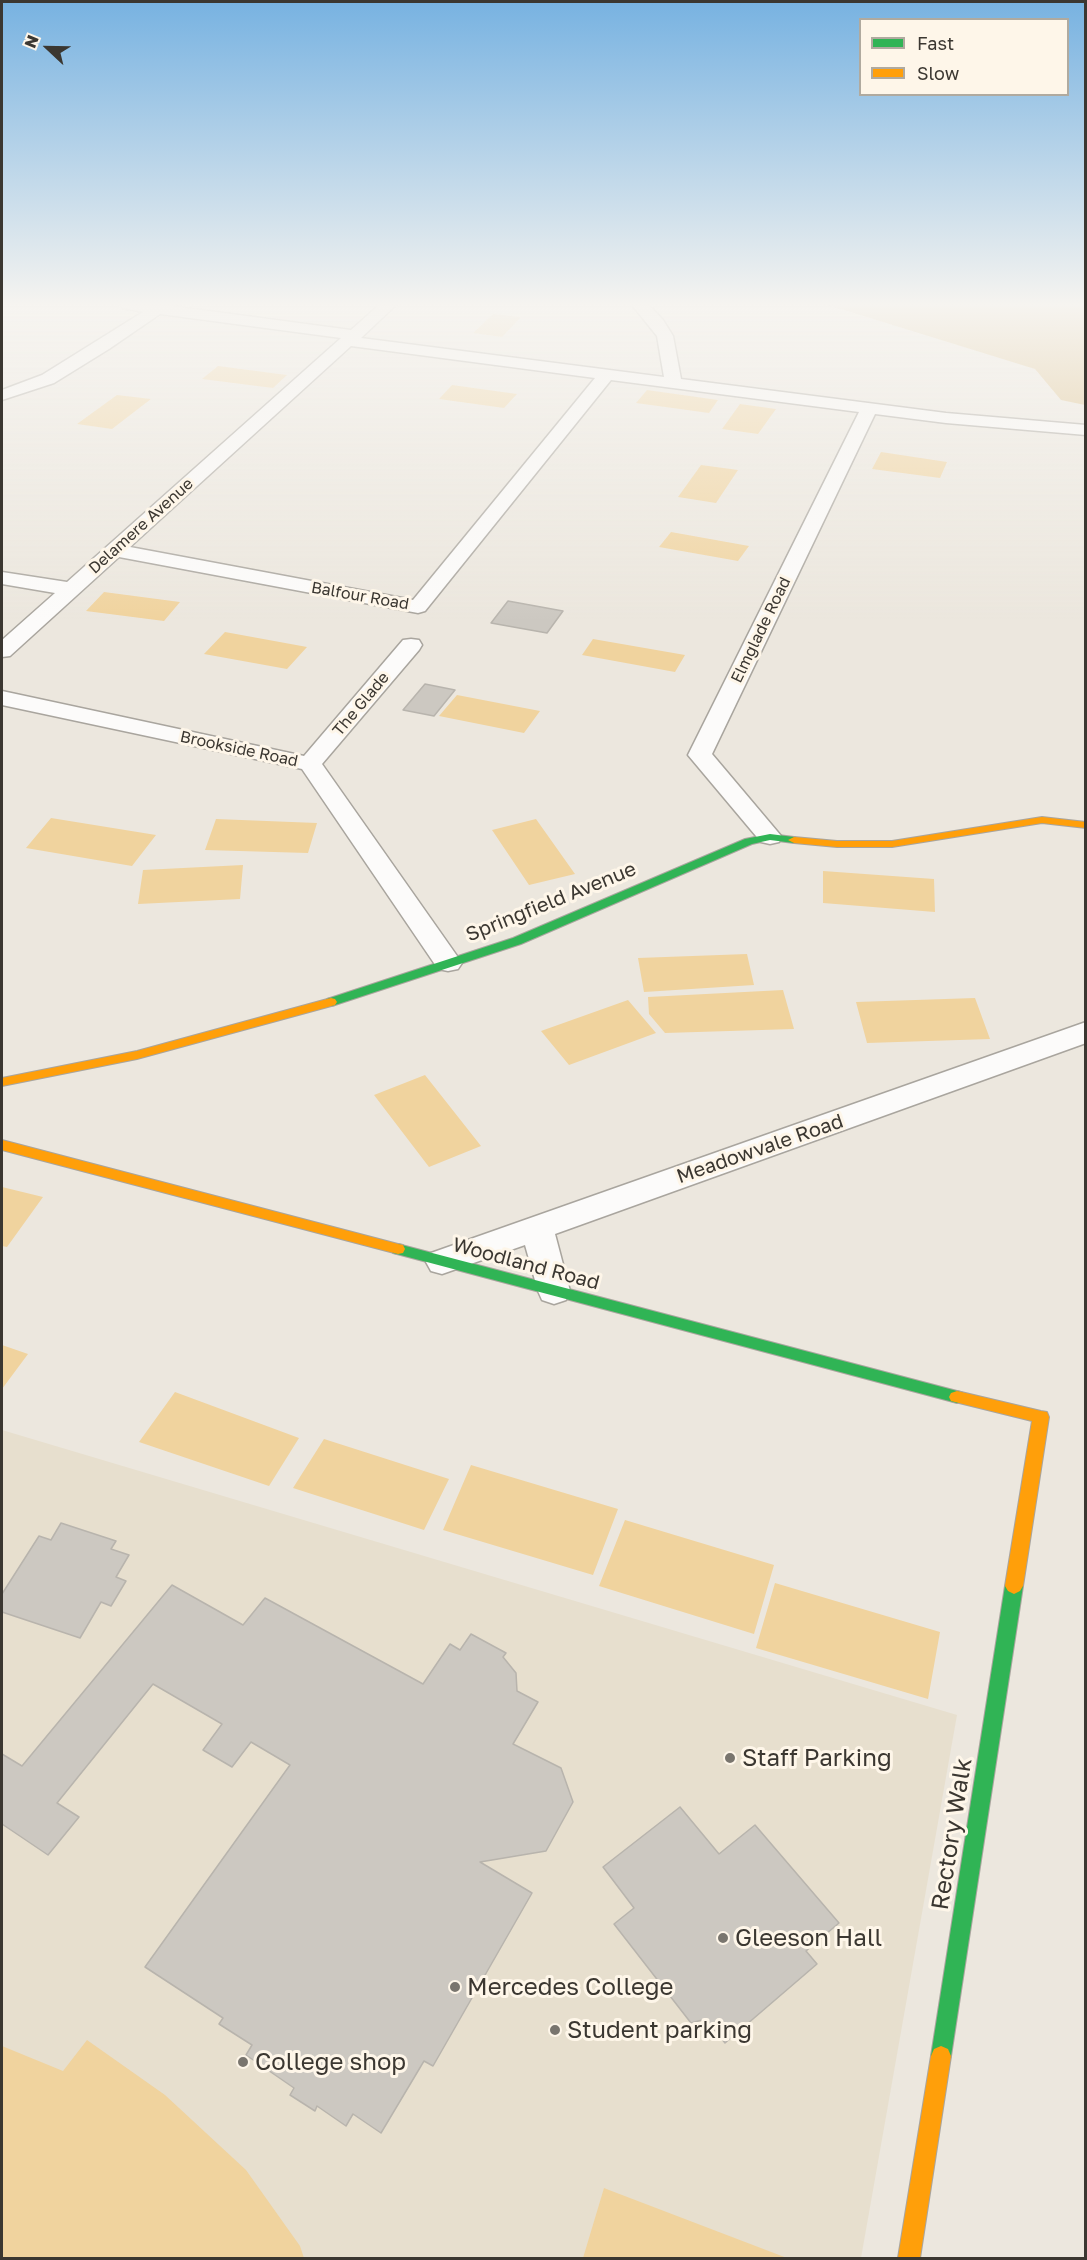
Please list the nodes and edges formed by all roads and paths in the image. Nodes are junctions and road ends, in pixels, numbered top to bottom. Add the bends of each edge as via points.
1 (270, 410) edge
2 (577, 410) edge
3 (868, 410) edge
4 (882, 410) edge
5 (1086, 430) edge
6 (114, 550) junction
7 (2, 578) edge
8 (70, 589) junction
9 (411, 645) dead end
10 (2, 651) edge
11 (2, 698) edge
12 (310, 764) junction
13 (1086, 825) edge
14 (770, 837) junction
15 (448, 963) junction
16 (1082, 1034) edge
17 (2, 1082) edge
18 (2, 1145) edge
19 (537, 1228) junction
20 (442, 1262) junction
21 (554, 1291) junction
22 (1041, 1417) joint
23 (909, 2259) edge

1 - 6 street, Delamere Avenue
2 - 6 street, Balfour Road via 418,606
3 - 14 street, Elmglade Road via 700,755
4 - 5 street
6 - 8 street, Delamere Avenue
7 - 8 street
8 - 10 street, Delamere Avenue
9 - 12 street, The Glade
11 - 12 street, Brookside Road
12 - 15 street, Brookside Road
13 - 14 street, Springfield Avenue via 1042,820 892,844 837,844
14 - 15 street, Springfield Avenue via 723,850 517,941
15 - 17 street, Springfield Avenue via 197,1041
16 - 19 street, Meadowvale Road
18 - 20 street, Woodland Road
19 - 20 street, Meadowvale Road
19 - 21 street
20 - 21 street, Woodland Road
21 - 22 street, Woodland Road
22 - 23 street, Rectory Walk

